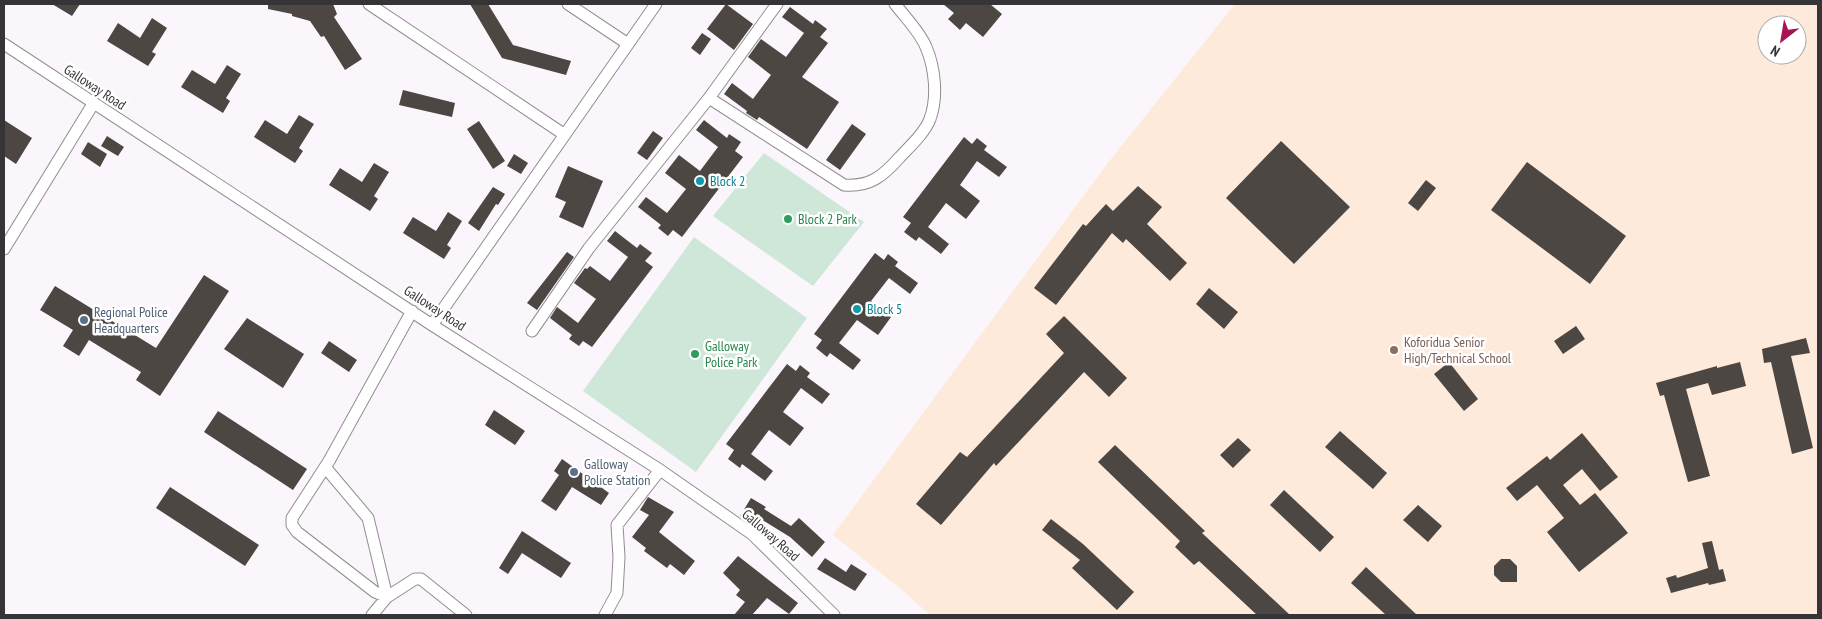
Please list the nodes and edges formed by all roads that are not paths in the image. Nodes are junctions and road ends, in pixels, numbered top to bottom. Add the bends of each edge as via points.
1 (369, 4) edge
2 (568, 4) edge
3 (656, 4) edge
4 (777, 4) edge
5 (895, 4) edge
6 (4, 44) edge
7 (628, 44) junction
8 (709, 98) junction
9 (93, 104) junction
10 (565, 135) junction
11 (4, 249) edge
12 (412, 311) junction
13 (432, 325) junction
14 (532, 331) dead end
15 (325, 467) junction
16 (660, 470) junction
17 (387, 597) junction
18 (372, 615) edge
19 (466, 615) edge
20 (605, 615) edge
21 (832, 615) edge

1 - 10 street
2 - 7 street
3 - 7 street
4 - 8 street
5 - 8 street via 926,47 934,81 934,106 930,120 920,134 884,174 871,183 844,185
6 - 9 street, Galloway Road
7 - 10 street
8 - 14 street via 589,248
9 - 11 street
9 - 12 street, Galloway Road
10 - 13 street
12 - 13 street, Galloway Road
12 - 15 street
13 - 16 street, Galloway Road
15 - 17 street via 368,518
15 - 17 street via 292,518 292,525 375,592
16 - 20 street via 618,525 616,593
16 - 21 street, Galloway Road via 752,534
17 - 18 street
17 - 19 street via 415,579 421,579

